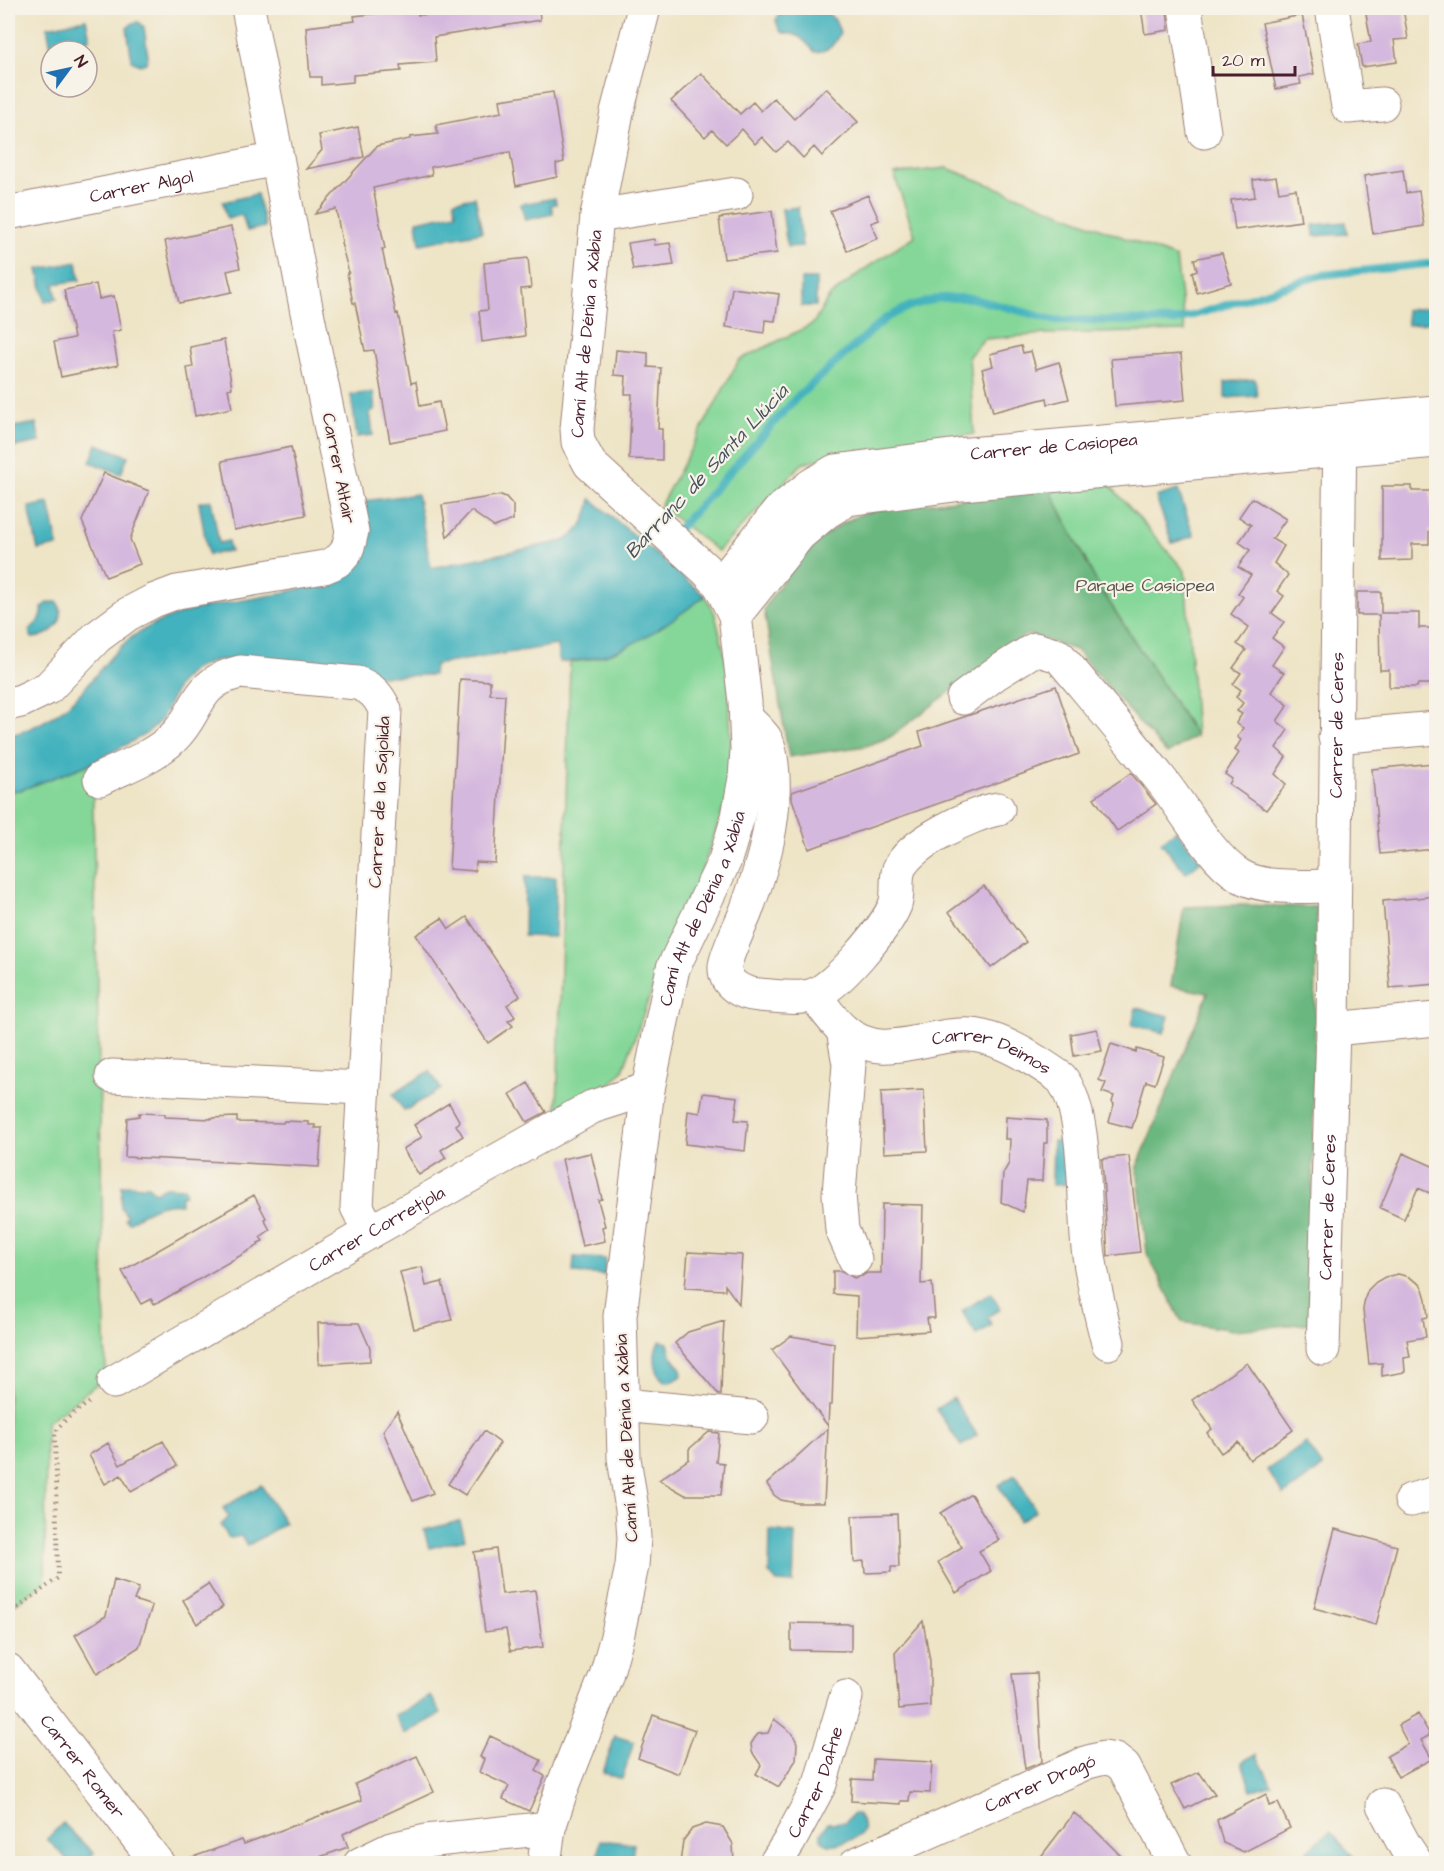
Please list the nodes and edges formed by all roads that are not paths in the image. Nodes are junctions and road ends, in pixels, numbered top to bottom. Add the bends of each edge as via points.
1 (248, 8) edge
2 (644, 8) edge
3 (1185, 8) edge
4 (1332, 8) edge
5 (1382, 104) dead end
6 (1204, 132) dead end
7 (277, 159) junction
8 (736, 194) dead end
9 (8, 213) edge
10 (597, 216) junction
11 (1437, 412) edge
12 (1340, 435) junction
13 (1437, 441) edge
14 (713, 577) junction
15 (735, 615) junction
16 (963, 698) dead end
17 (8, 704) edge
18 (746, 718) junction
19 (1437, 728) edge
20 (1335, 737) junction
21 (100, 779) dead end
22 (998, 809) dead end
23 (1333, 886) junction
24 (814, 994) junction
25 (1437, 1019) edge
26 (1333, 1029) junction
27 (843, 1030) junction
28 (112, 1076) dead end
29 (363, 1088) junction
30 (648, 1089) junction
31 (370, 1232) junction
32 (855, 1259) dead end
33 (1108, 1343) dead end
34 (1323, 1349) dead end
35 (114, 1382) road end
36 (622, 1405) junction
37 (752, 1417) dead end
38 (11, 1680) edge
39 (846, 1697) dead end
40 (1383, 1805) dead end
41 (549, 1828) junction
42 (158, 1863) edge
43 (360, 1863) edge
44 (544, 1863) edge
45 (775, 1863) edge
46 (856, 1863) edge
47 (1174, 1863) edge
48 (1417, 1863) edge

1 - 7 street, Carrer Altair
2 - 10 street, Camí Alt de Dénia a Xàbia via 617,112
3 - 6 street
4 - 5 street via 1348,107
7 - 9 street, Carrer Algol
7 - 17 street, Carrer Altair via 352,531 345,554 337,563 324,567 177,591 153,601 98,637 48,688
8 - 10 street
10 - 14 street, Camí Alt de Dénia a Xàbia via 578,442 590,464
11 - 12 street, Carrer de Casiopea
12 - 13 street, Carrer de Casiopea
12 - 14 street, Carrer de Casiopea via 958,454 835,471 779,511
12 - 15 street, Carrer de Casiopea via 848,499 800,534
12 - 20 street, Carrer de Ceres
14 - 15 street, Camí Alt de Dénia a Xàbia
15 - 18 street, Camí Alt de Dénia a Xàbia
16 - 23 street via 1035,649 1059,656 1231,869 1259,883
18 - 24 street via 766,739 769,749 774,782 772,821 752,895 725,965 728,979 747,994 799,998
18 - 30 street, Camí Alt de Dénia a Xàbia via 745,778 738,817 725,860 674,968
19 - 20 street
20 - 23 street, Carrer de Ceres
21 - 29 street, Carrer de la Sajolida via 149,755 173,738 188,721 198,698 226,675 240,672 357,684 376,694 385,710
22 - 24 street via 962,820 909,856 899,869 896,903 884,925 830,986
23 - 26 street, Carrer de Ceres
24 - 27 street, Carrer Deimos
25 - 26 street
26 - 34 street, Carrer de Ceres
27 - 32 street via 849,1064 839,1194 842,1230
27 - 33 street, Carrer Deimos via 859,1041 887,1048 951,1036 984,1037 1004,1044 1061,1078 1075,1107 1088,1248
28 - 29 street
29 - 31 street, Carrer de la Sajolida via 357,1207
30 - 31 street, Carrer Corretjola via 592,1107
30 - 36 street, Camí Alt de Dénia a Xàbia via 620,1316
31 - 35 street, Carrer Corretjola
36 - 37 street
36 - 41 street, Camí Alt de Dénia a Xàbia via 634,1538 632,1566 606,1676
38 - 42 street, Carrer Romer
39 - 45 street, Carrer Dafne via 820,1784
40 - 48 street
41 - 43 street via 426,1841 390,1849
41 - 44 street, Camí Alt de Dénia a Xàbia
46 - 47 street, Carrer Dragó via 1104,1758 1124,1767

